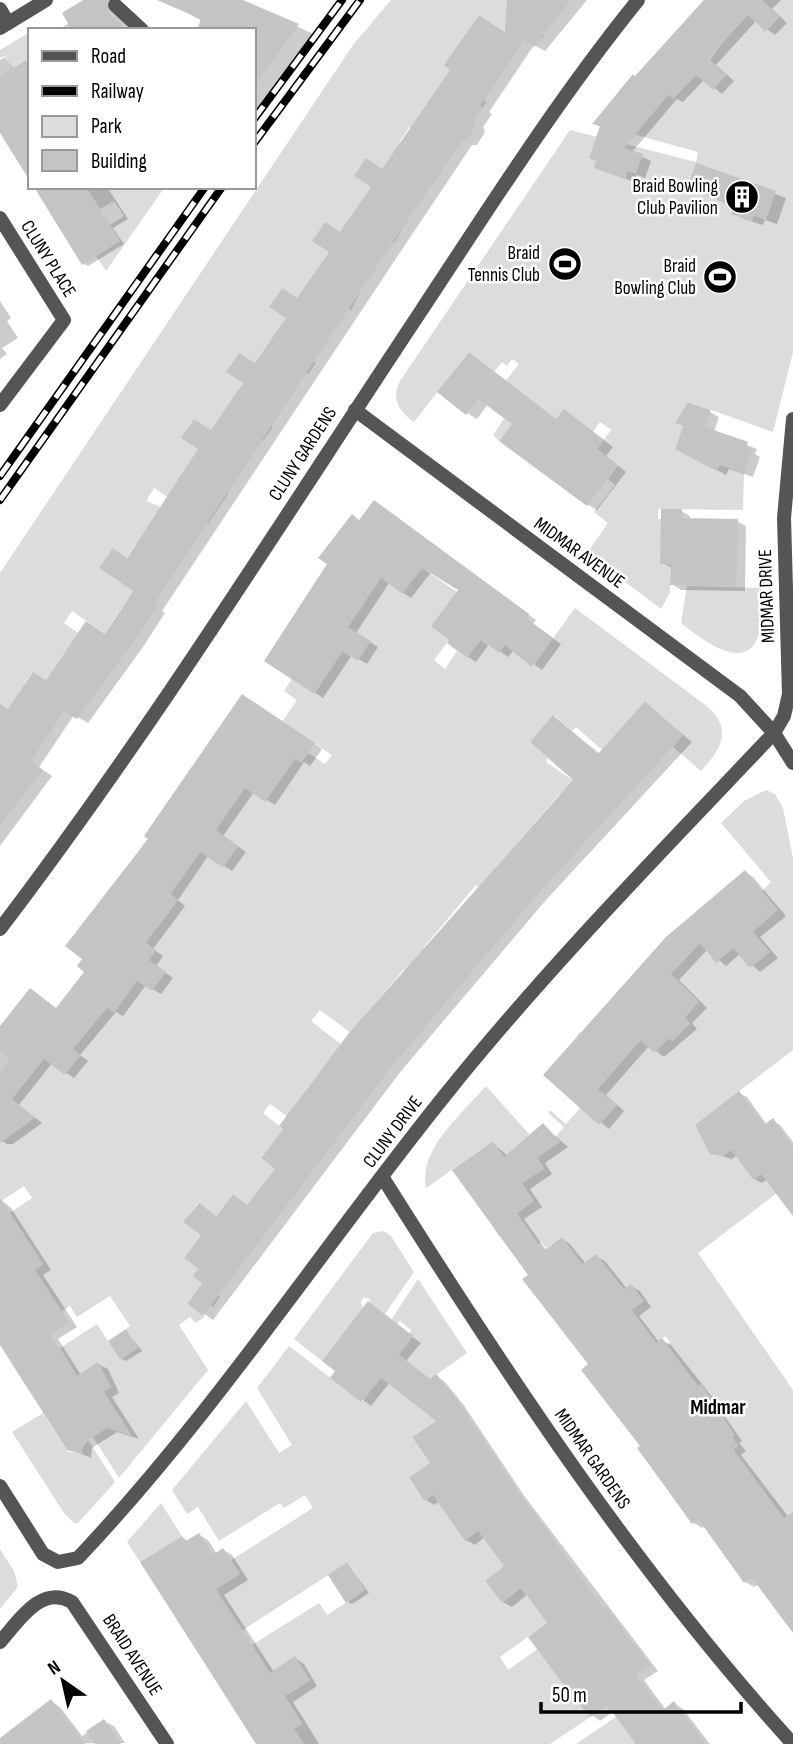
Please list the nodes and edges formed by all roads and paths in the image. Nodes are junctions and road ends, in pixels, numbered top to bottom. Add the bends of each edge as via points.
1 (46, 0) edge
2 (638, 0) edge
3 (115, 5) dead end
4 (0, 9) edge
5 (4, 25) edge
6 (140, 28) edge
7 (0, 218) edge
8 (0, 405) edge
9 (355, 410) junction
10 (793, 419) edge
11 (791, 685) edge
12 (774, 733) junction
13 (793, 763) edge
14 (0, 929) edge
15 (383, 1178) junction
16 (0, 1486) edge
17 (0, 1642) edge
18 (167, 1744) edge
19 (793, 1744) edge

1 - 5 street
2 - 9 street, CLUNY GARDENS via 548,118
3 - 6 street
4 - 5 street
7 - 8 street, CLUNY PLACE via 64,320
9 - 12 street, MIDMAR AVENUE via 740,696
9 - 14 street, CLUNY GARDENS via 173,686
10 - 11 street, MIDMAR DRIVE via 784,518
11 - 12 street, MIDMAR DRIVE via 784,716
12 - 13 street
12 - 15 street, CLUNY DRIVE via 575,942 445,1096
15 - 16 street, CLUNY DRIVE via 165,1460 78,1558 58,1562 43,1554
15 - 19 street, MIDMAR GARDENS via 589,1490 682,1614
17 - 18 street, BRAID AVENUE via 39,1601 57,1596 78,1607

